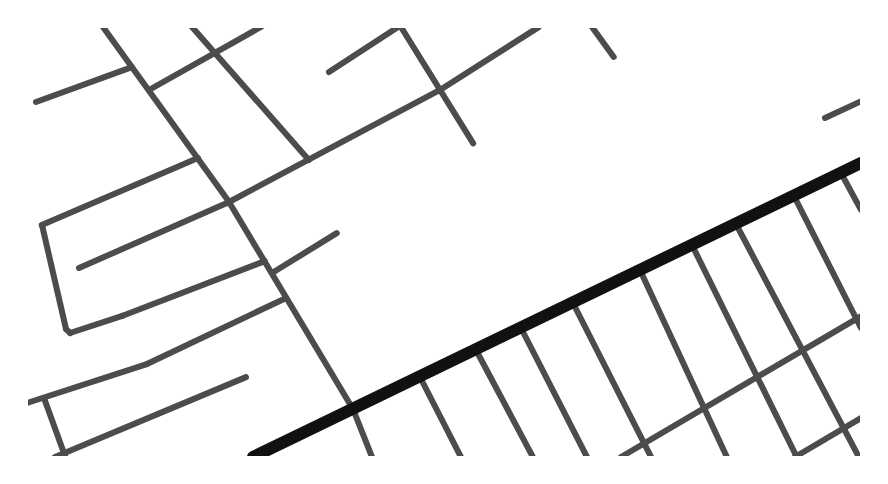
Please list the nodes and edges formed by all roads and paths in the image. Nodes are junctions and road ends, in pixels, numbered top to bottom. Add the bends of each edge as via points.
1 (192, 27) edge
2 (261, 27) edge
3 (399, 27) edge
4 (539, 27) edge
5 (592, 27) edge
6 (107, 28) edge
7 (217, 52) junction
8 (614, 57) dead end
9 (132, 67) junction
10 (328, 72) dead end
11 (149, 90) junction
12 (440, 90) junction
13 (861, 101) edge
14 (36, 102) dead end
15 (825, 118) dead end
16 (473, 143) dead end
17 (198, 158) junction
18 (309, 160) junction
19 (861, 163) edge
20 (841, 173) junction
21 (794, 196) junction
22 (230, 202) junction
23 (861, 210) edge
24 (736, 224) junction
25 (337, 233) dead end
26 (692, 245) junction
27 (265, 261) junction
28 (79, 268) dead end
29 (640, 270) junction
30 (272, 273) junction
31 (286, 298) junction
32 (573, 303) junction
33 (858, 317) edge
34 (521, 328) junction
35 (861, 328) edge
36 (476, 350) junction
37 (802, 350) junction
38 (246, 377) dead end
39 (420, 377) junction
40 (758, 378) junction
41 (44, 398) junction
42 (27, 403) edge
43 (353, 409) junction
44 (705, 410) junction
45 (861, 418) edge
46 (844, 428) junction
47 (644, 443) junction
48 (64, 456) edge
49 (55, 457) edge
50 (253, 457) edge
51 (372, 457) edge
52 (461, 457) edge
53 (533, 457) edge
54 (587, 457) edge
55 (621, 457) edge
56 (651, 457) edge
57 (727, 457) edge
58 (796, 457) edge
59 (859, 457) edge

1 - 7 street
2 - 7 street
3 - 10 street
3 - 12 street
4 - 12 street
5 - 8 street
6 - 9 street
7 - 11 street
7 - 18 street
9 - 11 street
9 - 14 street
11 - 17 street
12 - 16 street
12 - 18 street
13 - 15 street
17 - 22 street
17 - 27 street via 42,225 66,328 70,333 122,316
18 - 22 street
19 - 20 highway
20 - 21 highway
20 - 23 street
21 - 24 highway
21 - 33 street
22 - 27 street
22 - 28 street
24 - 26 highway
24 - 37 street
25 - 30 street
26 - 29 highway
26 - 40 street
27 - 30 street
29 - 32 highway
29 - 44 street
30 - 31 street
31 - 41 street via 196,344
31 - 43 street
32 - 34 highway
32 - 47 street
33 - 35 street
33 - 37 street
34 - 36 highway
34 - 54 street
36 - 39 highway
36 - 53 street
37 - 40 street
37 - 46 street
38 - 48 street
39 - 43 highway
39 - 52 street
40 - 44 street
40 - 58 street
41 - 42 street
41 - 48 street
43 - 50 highway
43 - 51 street
44 - 47 street
44 - 57 street
45 - 46 street
46 - 58 street
46 - 59 street
47 - 55 street
47 - 56 street
48 - 49 street

